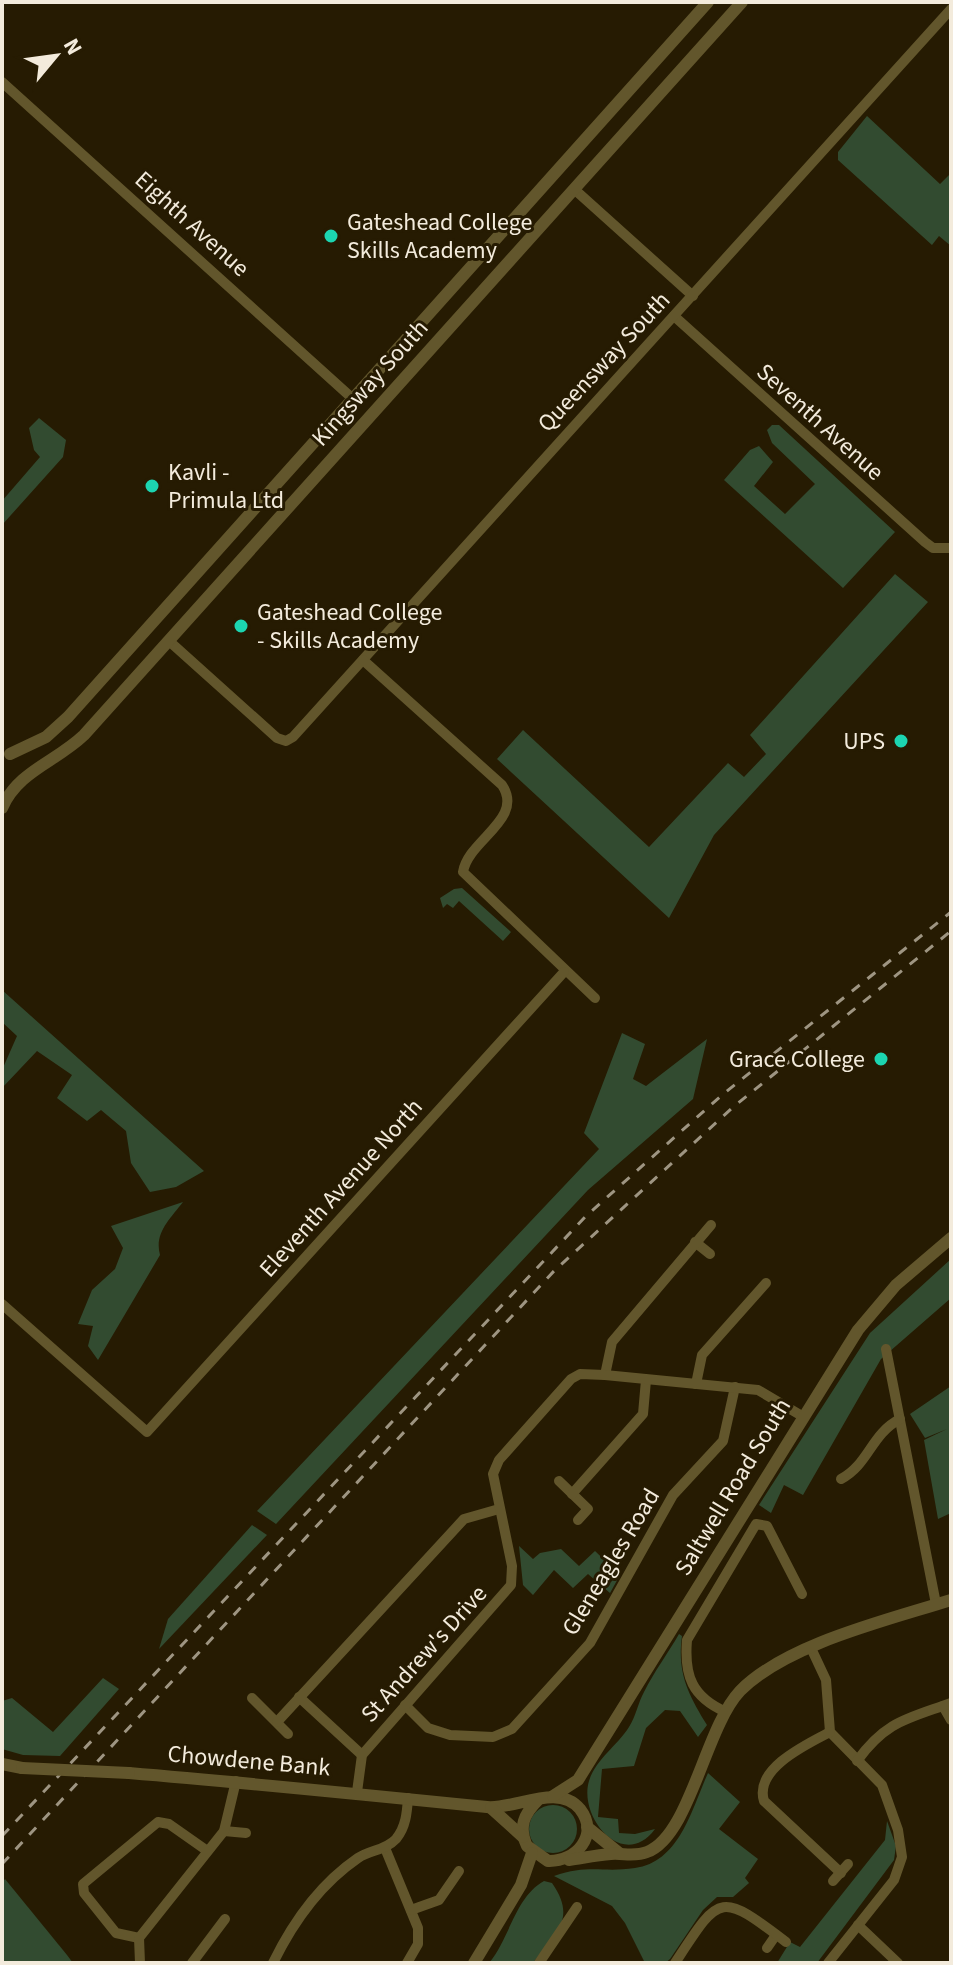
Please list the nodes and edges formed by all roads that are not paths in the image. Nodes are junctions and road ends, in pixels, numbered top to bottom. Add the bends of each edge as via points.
1 (708, 2) edge
2 (742, 2) edge
3 (951, 9) edge
4 (2, 82) edge
5 (574, 189) junction
6 (693, 296) junction
7 (674, 316) junction
8 (352, 398) junction
9 (948, 549) edge
10 (169, 641) junction
11 (363, 660) junction
12 (6, 753) edge
13 (19, 778) junction
14 (6, 792) edge
15 (2, 808) edge
16 (564, 972) junction
17 (595, 998) dead end
18 (711, 1225) dead end
19 (951, 1238) edge
20 (695, 1242) junction
21 (710, 1254) dead end
22 (766, 1283) dead end
23 (2, 1304) edge
24 (886, 1349) dead end
25 (605, 1375) junction
26 (646, 1380) junction
27 (696, 1384) junction
28 (735, 1387) junction
29 (802, 1416) junction
30 (900, 1419) junction
31 (841, 1479) dead end
32 (559, 1481) dead end
33 (572, 1494) junction
34 (499, 1509) junction
35 (578, 1520) dead end
36 (802, 1594) dead end
37 (951, 1600) edge
38 (936, 1604) junction
39 (811, 1648) junction
40 (299, 1697) junction
41 (252, 1698) dead end
42 (947, 1704) edge
43 (405, 1705) junction
44 (726, 1712) junction
45 (951, 1720) edge
46 (277, 1722) junction
47 (830, 1732) junction
48 (288, 1734) dead end
49 (362, 1755) junction
50 (857, 1761) junction
51 (2, 1764) edge
52 (578, 1780) junction
53 (236, 1781) junction
54 (357, 1792) junction
55 (553, 1796) junction
56 (408, 1798) junction
57 (538, 1800) junction
58 (575, 1804) junction
59 (491, 1808) junction
60 (587, 1827) junction
61 (224, 1831) junction
62 (246, 1833) dead end
63 (523, 1837) junction
64 (385, 1848) junction
65 (206, 1850) junction
66 (532, 1853) junction
67 (619, 1853) junction
68 (554, 1861) junction
69 (459, 1871) dead end
70 (840, 1873) dead end
71 (521, 1885) junction
72 (577, 1907) dead end
73 (411, 1910) junction
74 (225, 1919) dead end
75 (858, 1925) junction
76 (776, 1935) junction
77 (139, 1938) junction
78 (786, 1942) dead end
79 (767, 1948) dead end
80 (140, 1963) edge
81 (192, 1963) edge
82 (273, 1963) edge
83 (407, 1963) edge
84 (474, 1963) edge
85 (539, 1963) edge
86 (675, 1963) edge
87 (828, 1963) edge
88 (898, 1963) edge

1 - 8 street, Kingsway South
2 - 5 street, Kingsway South
3 - 6 street, Queensway South
4 - 8 street, Eighth Avenue
5 - 6 street
5 - 10 street, Kingsway South
6 - 7 street, Queensway South
7 - 9 street, Seventh Avenue via 925,542
7 - 11 street, Queensway South
8 - 12 street, Kingsway South via 61,725
10 - 11 street, Queensway South via 286,741
10 - 13 street, Kingsway South via 72,747
11 - 16 street via 507,792 507,812 465,859 463,872
12 - 13 street, Kingsway South via 19,765
13 - 14 street, Kingsway South
14 - 15 street, Kingsway South
16 - 17 street
16 - 23 street, Eleventh Avenue North via 147,1432
18 - 20 street
19 - 29 street, Saltwell Road South via 875,1308
20 - 21 street
20 - 25 street via 612,1342
22 - 27 street via 702,1355
24 - 30 street
25 - 26 street, St Andrew's Drive
25 - 34 street, St Andrew's Drive via 571,1379 499,1460 493,1474
26 - 27 street, St Andrew's Drive
26 - 33 street via 643,1414
27 - 28 street, St Andrew's Drive
28 - 29 street, St Andrew's Drive via 758,1390
28 - 43 street, Gleneagles Road via 723,1441 673,1495 590,1643 512,1729 493,1737 450,1735 428,1728
29 - 52 street, Saltwell Road South
30 - 31 street via 883,1428 856,1471
30 - 38 street
32 - 33 street
33 - 35 street via 588,1509
34 - 40 street via 464,1519
34 - 43 street, St Andrew's Drive via 511,1585
36 - 44 street via 767,1526 756,1524 687,1640 685,1661 692,1686 706,1703
37 - 38 street
38 - 39 street
39 - 44 street via 758,1675
39 - 47 street via 826,1680
40 - 46 street
40 - 49 street
41 - 46 street
42 - 45 street
42 - 50 street via 888,1726
43 - 49 street, St Andrew's Drive
44 - 67 street via 667,1838 646,1853
46 - 48 street
47 - 50 street
47 - 70 street via 763,1778 761,1790 764,1801
49 - 54 street, St Andrew's Drive
50 - 75 street via 882,1785 902,1857 894,1880
51 - 53 street, Chowdene Bank, bridge
52 - 55 street, Saltwell Road South
52 - 58 street, Saltwell Road South
53 - 54 street, Chowdene Bank
53 - 61 street
54 - 56 street, Chowdene Bank
55 - 57 street
55 - 58 street
56 - 59 street, Chowdene Bank
56 - 64 street via 402,1830
57 - 59 street, Chowdene Bank
57 - 63 street via 526,1812
58 - 60 street
59 - 63 street
60 - 67 street
60 - 68 street via 574,1855
61 - 62 street
61 - 65 street
63 - 66 street
64 - 73 street
64 - 82 street via 358,1858 294,1921
65 - 77 street
65 - 77 street via 158,1822 83,1884 84,1893 116,1933
66 - 68 street
66 - 71 street
67 - 68 street
68 - 71 street
69 - 73 street via 439,1900
71 - 84 street
72 - 85 street
73 - 83 street via 419,1939
74 - 81 street
75 - 87 street
75 - 88 street
76 - 78 street
76 - 79 street
76 - 86 street via 739,1907 720,1907 706,1915
77 - 80 street

